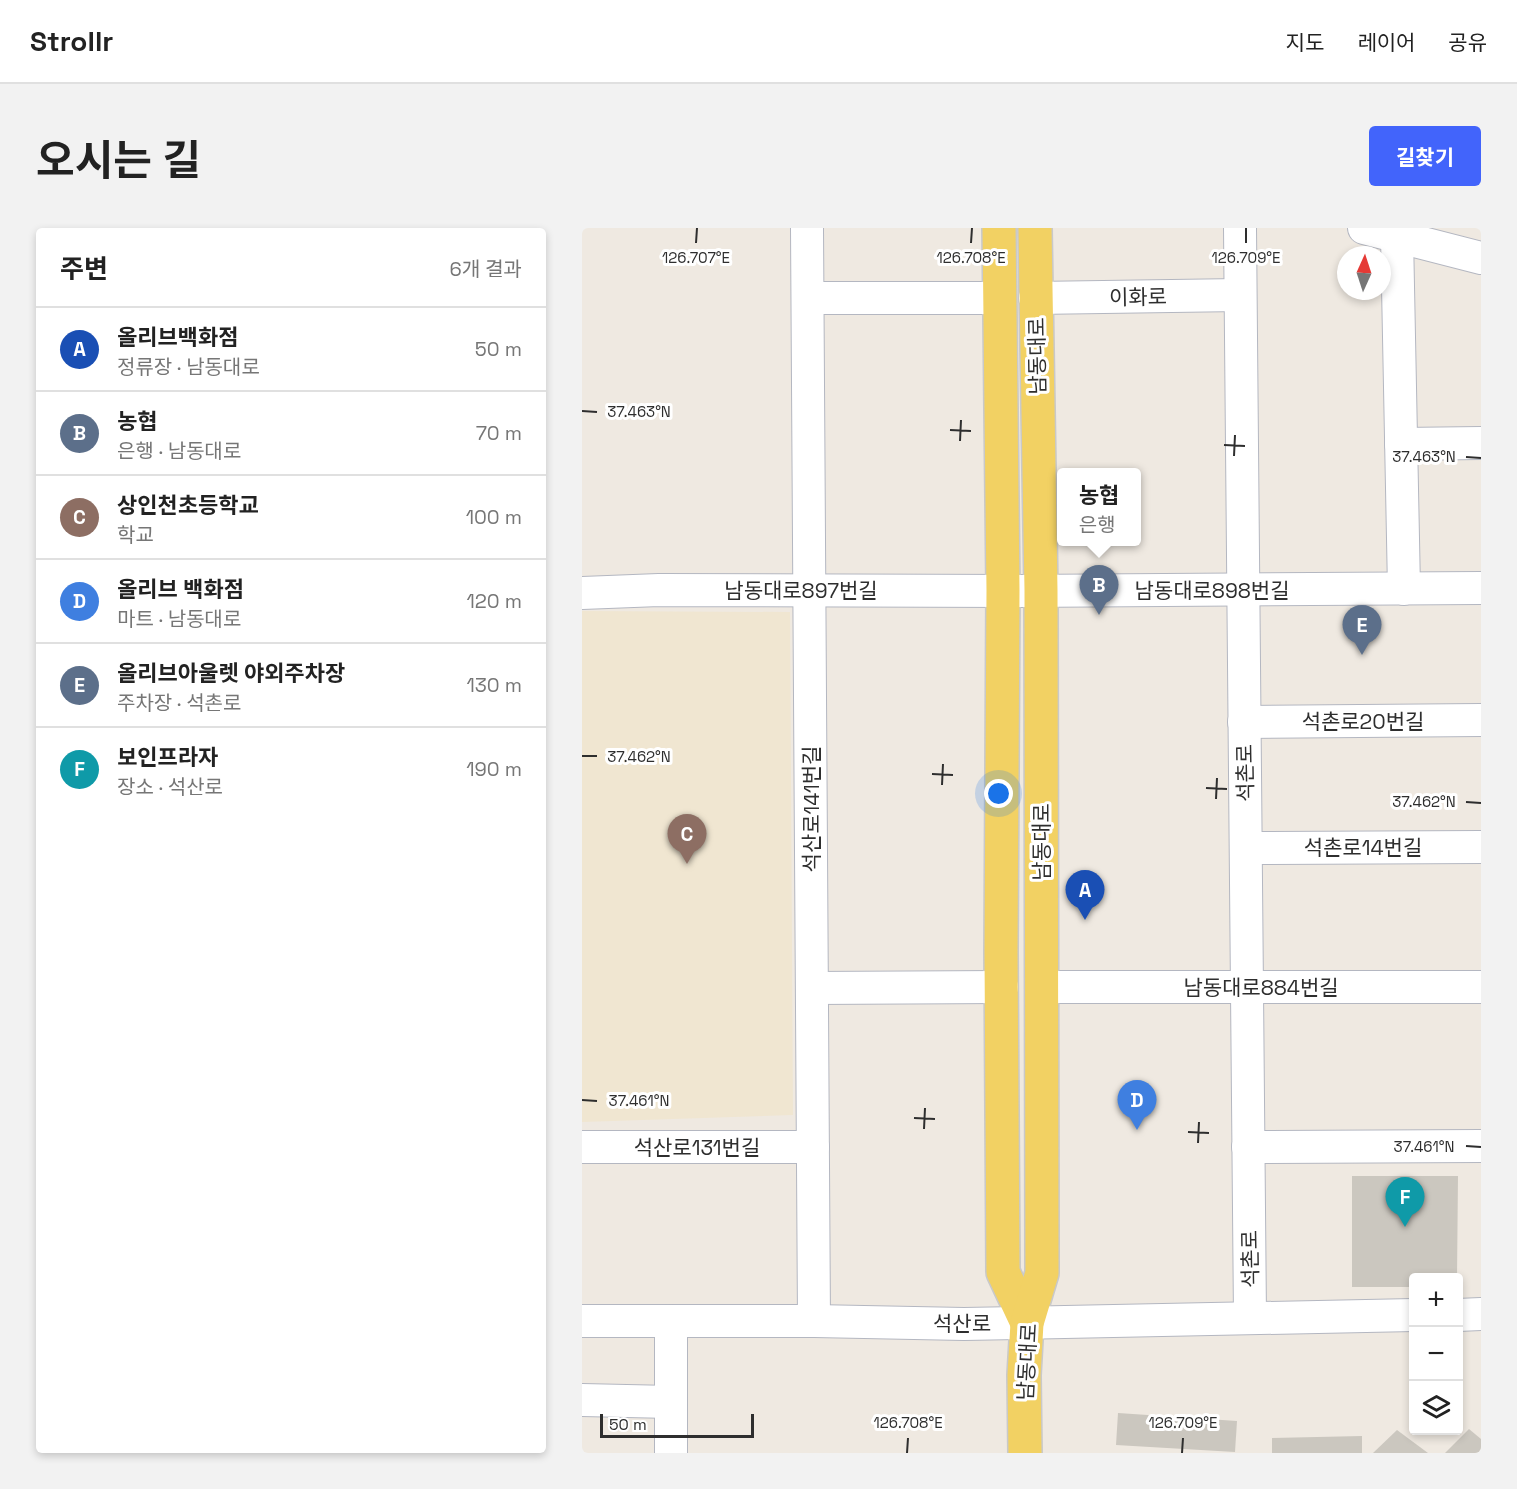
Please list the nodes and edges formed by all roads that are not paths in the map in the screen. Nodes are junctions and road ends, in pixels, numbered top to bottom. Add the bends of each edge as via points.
1 (807, 228) edge
2 (999, 228) edge
3 (1035, 228) edge
4 (1240, 228) edge
5 (1364, 228) edge
6 (1398, 237) junction
7 (1481, 258) edge
8 (1240, 296) junction
9 (808, 298) junction
10 (1000, 298) junction
11 (1035, 298) junction
12 (1481, 443) edge
13 (1401, 444) junction
14 (1481, 588) edge
15 (1404, 589) junction
16 (810, 590) junction
17 (1021, 590) junction
18 (1243, 590) junction
19 (582, 593) edge
20 (1481, 720) edge
21 (1244, 722) junction
22 (1481, 847) edge
23 (1246, 848) junction
24 (1247, 986) junction
25 (1002, 987) junction
26 (1042, 987) junction
27 (1481, 987) edge
28 (812, 988) junction
29 (1481, 1146) edge
30 (582, 1147) edge
31 (813, 1147) junction
32 (1248, 1147) junction
33 (1481, 1314) edge
34 (1409, 1315) edge
35 (1463, 1315) edge
36 (1250, 1318) junction
37 (582, 1321) edge
38 (671, 1321) junction
39 (814, 1321) junction
40 (1027, 1323) junction
41 (582, 1400) edge
42 (670, 1402) junction
43 (665, 1451) edge
44 (1025, 1453) edge

1 - 9 street, 석산로141번길
2 - 10 main road
3 - 11 main road, 남동대로
4 - 8 street, 석촌로
5 - 6 street
6 - 7 street
6 - 13 street
8 - 11 street, 이화로
8 - 18 street, 석촌로
9 - 10 street
9 - 16 street, 석산로141번길
10 - 17 main road
11 - 17 main road, 남동대로
12 - 13 street
13 - 15 street
14 - 15 street, 남동대로898번길
15 - 18 street, 남동대로898번길
16 - 17 street, 남동대로897번길
16 - 19 street, 남동대로897번길
16 - 28 street, 석산로141번길
17 - 18 street, 남동대로898번길
17 - 25 main road
17 - 26 main road, 남동대로
18 - 21 street, 석촌로
20 - 21 street, 석촌로20번길
21 - 23 street, 석촌로
22 - 23 street, 석촌로14번길
23 - 24 street, 석촌로
24 - 26 street, 남동대로884번길
24 - 27 street, 남동대로884번길
24 - 32 street, 석촌로
25 - 28 street
25 - 40 main road via 1003,1272
26 - 40 main road, 남동대로 via 1042,1273
28 - 31 street, 석산로141번길
29 - 32 street
30 - 31 street, 석산로131번길
31 - 39 street, 석산로141번길
32 - 36 street, 석촌로
33 - 35 street
34 - 36 street, 석산로
36 - 40 street, 석산로
37 - 38 street, 석산로
38 - 39 street, 석산로
38 - 42 street
39 - 40 street, 석산로
40 - 44 main road, 남동대로
41 - 42 street
42 - 43 street

